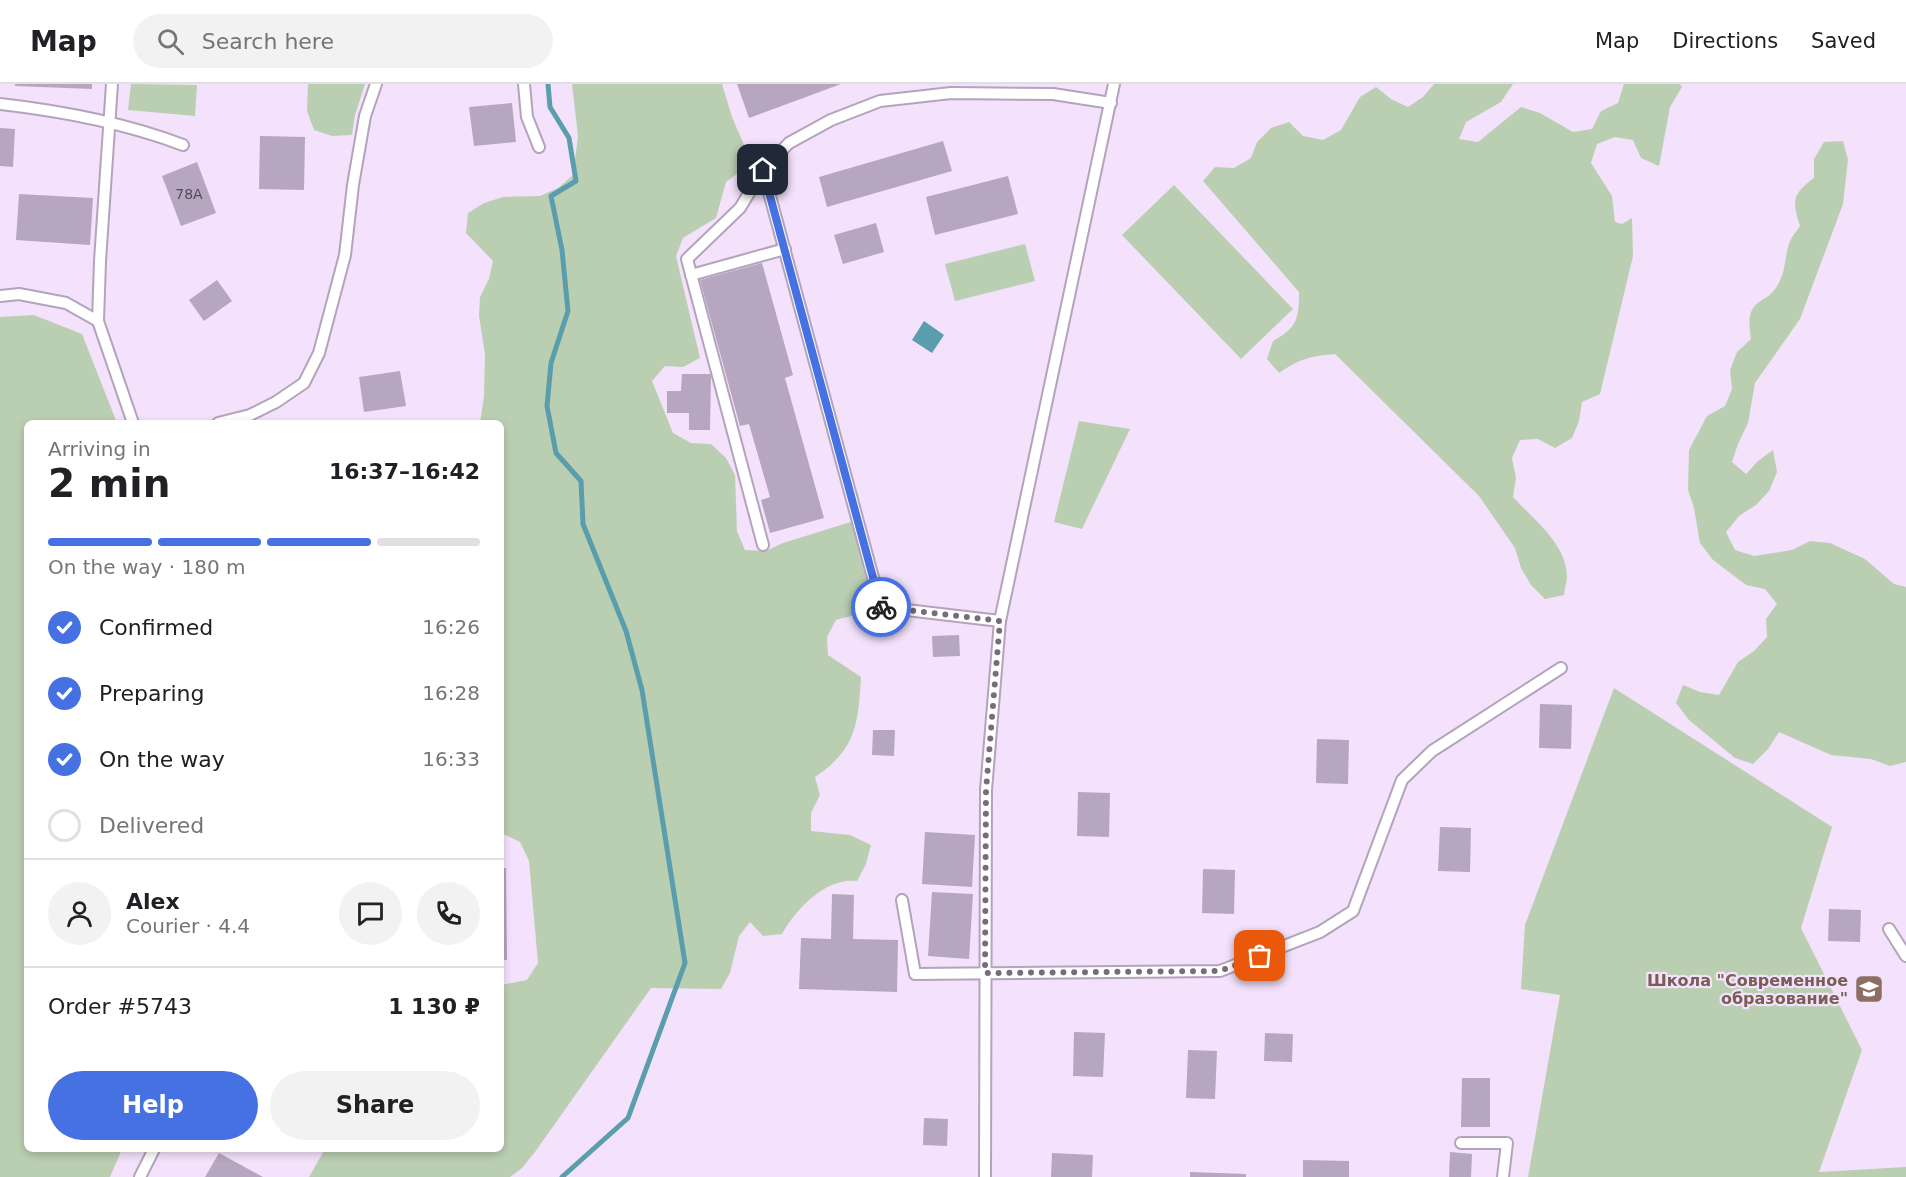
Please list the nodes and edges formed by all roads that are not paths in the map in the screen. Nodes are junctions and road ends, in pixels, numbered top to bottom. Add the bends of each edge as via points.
1 (112, 84) edge
2 (376, 84) edge
3 (524, 84) edge
4 (1114, 84) edge
5 (1111, 103) junction
6 (0, 105) edge
7 (108, 123) junction
8 (183, 145) dead end
9 (539, 147) dead end
10 (763, 170) junction
11 (785, 249) junction
12 (691, 275) junction
13 (0, 296) edge
14 (98, 321) junction
15 (132, 420) edge
16 (232, 420) edge
17 (763, 545) dead end
18 (1000, 621) junction
19 (1561, 668) dead end
20 (902, 900) dead end
21 (1889, 929) dead end
22 (1906, 956) edge
23 (985, 973) junction
24 (1461, 1143) dead end
25 (152, 1152) edge
26 (140, 1177) edge
27 (985, 1177) edge
28 (1503, 1177) edge

1 - 7 lane
2 - 16 lane via 365,116 352,185 345,255 320,353 304,383 250,416
3 - 9 lane via 527,117
4 - 5 lane
5 - 10 lane via 1053,94 951,93 880,101 831,120 789,143
5 - 18 lane
6 - 7 lane via 43,109
7 - 8 lane
7 - 14 lane
10 - 11 lane
10 - 12 lane via 740,208 687,259
11 - 12 lane
11 - 18 lane via 881,607
12 - 17 lane
13 - 14 lane via 19,294 66,303
14 - 15 lane
18 - 23 lane via 986,790
19 - 23 lane via 1432,751 1402,780 1353,911 1320,932 1220,971
20 - 23 lane via 915,974
21 - 22 lane
23 - 27 lane
24 - 28 lane via 1507,1143
25 - 26 lane

